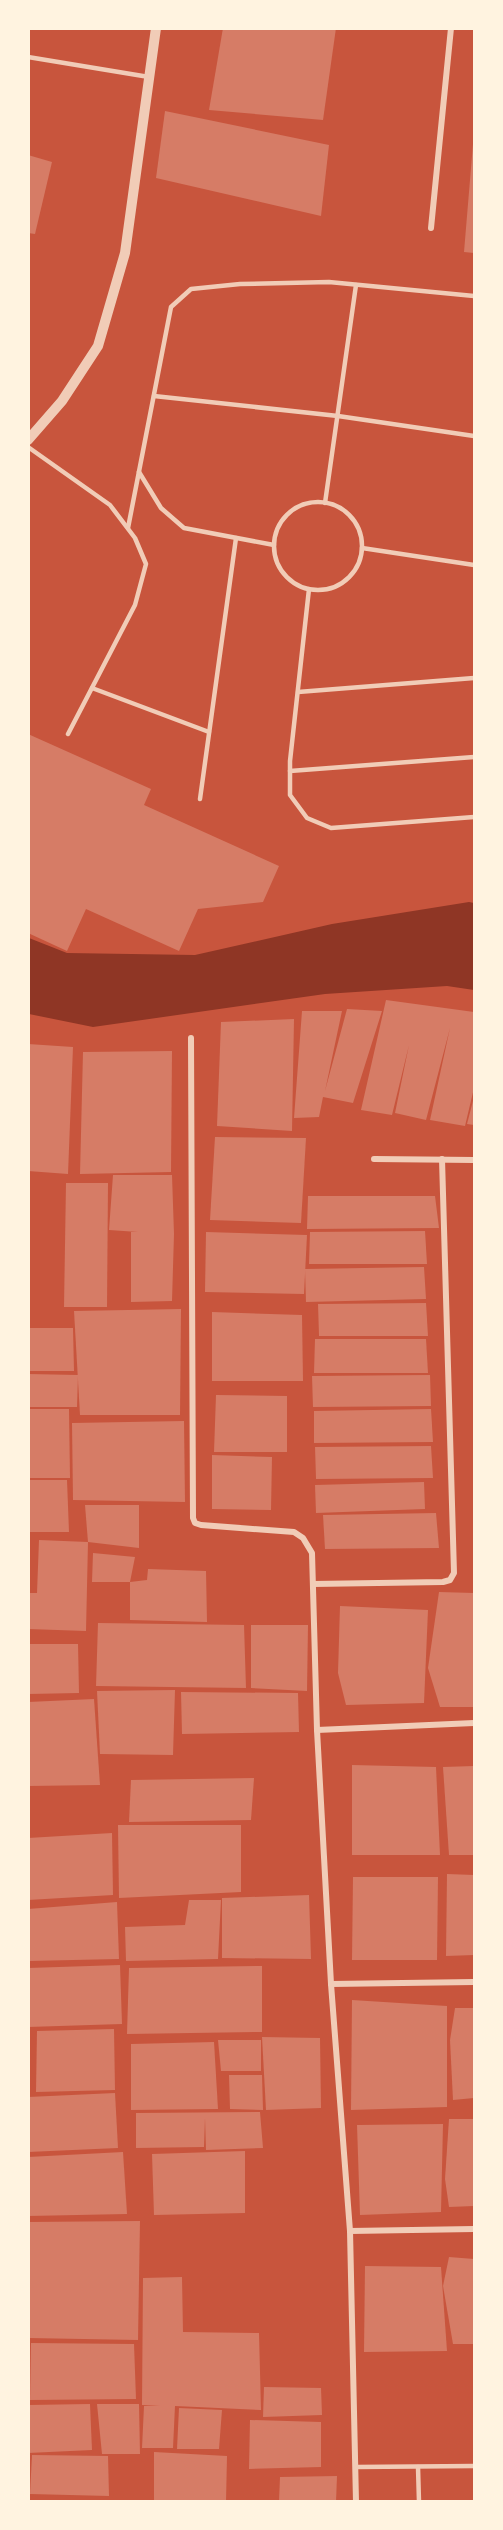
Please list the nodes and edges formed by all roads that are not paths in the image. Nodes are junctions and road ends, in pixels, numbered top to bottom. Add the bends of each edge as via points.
1 (156, 28) edge
2 (451, 28) edge
3 (28, 57) edge
4 (149, 77) junction
5 (431, 228) dead end
6 (356, 285) junction
7 (474, 296) edge
8 (154, 396) junction
9 (338, 416) junction
10 (31, 434) edge
11 (474, 435) edge
12 (28, 447) edge
13 (139, 472) junction
14 (325, 503) junction
15 (128, 528) junction
16 (236, 538) junction
17 (274, 544) junction
18 (362, 548) junction
19 (474, 565) edge
20 (309, 589) junction
21 (474, 678) edge
22 (92, 688) junction
23 (298, 692) junction
24 (209, 732) junction
25 (68, 734) dead end
26 (474, 757) edge
27 (290, 771) junction
28 (200, 799) dead end
29 (474, 817) edge
30 (191, 1038) dead end
31 (374, 1159) dead end
32 (442, 1159) junction
33 (474, 1160) edge
34 (313, 1584) junction
35 (474, 1723) edge
36 (317, 1730) junction
37 (474, 1982) edge
38 (331, 1984) junction
39 (474, 2229) edge
40 (350, 2231) junction
41 (474, 2466) edge
42 (356, 2467) junction
43 (418, 2467) junction
44 (356, 2502) edge
45 (419, 2502) edge

1 - 4 street
2 - 5 street
3 - 4 lane
4 - 10 street via 125,253 98,346 62,401
6 - 7 lane
6 - 8 lane via 240,284 191,289 171,308
6 - 9 lane
8 - 9 lane
8 - 13 lane
9 - 11 lane
9 - 14 lane
12 - 15 lane via 110,505
13 - 15 lane
13 - 16 lane via 161,508 184,528
14 - 17 lane via 306,503 294,509 276,531
14 - 18 lane via 346,512 355,522
15 - 22 lane via 146,564 135,605
16 - 17 lane
16 - 24 lane
17 - 20 lane via 283,573
18 - 19 lane
18 - 20 lane via 351,576 339,585
20 - 23 lane
21 - 23 lane
22 - 24 lane
22 - 25 lane
23 - 27 lane
24 - 28 lane
26 - 27 lane
27 - 29 lane via 290,795 308,818 331,828
30 - 34 street via 193,1518 201,1525 294,1532 312,1552
31 - 32 street
32 - 33 street
32 - 34 street via 454,1574 443,1582
34 - 36 street
35 - 36 street
36 - 38 street
37 - 38 street
38 - 40 street
39 - 40 street
40 - 42 street
41 - 43 lane
42 - 43 lane
42 - 44 street
43 - 45 lane

